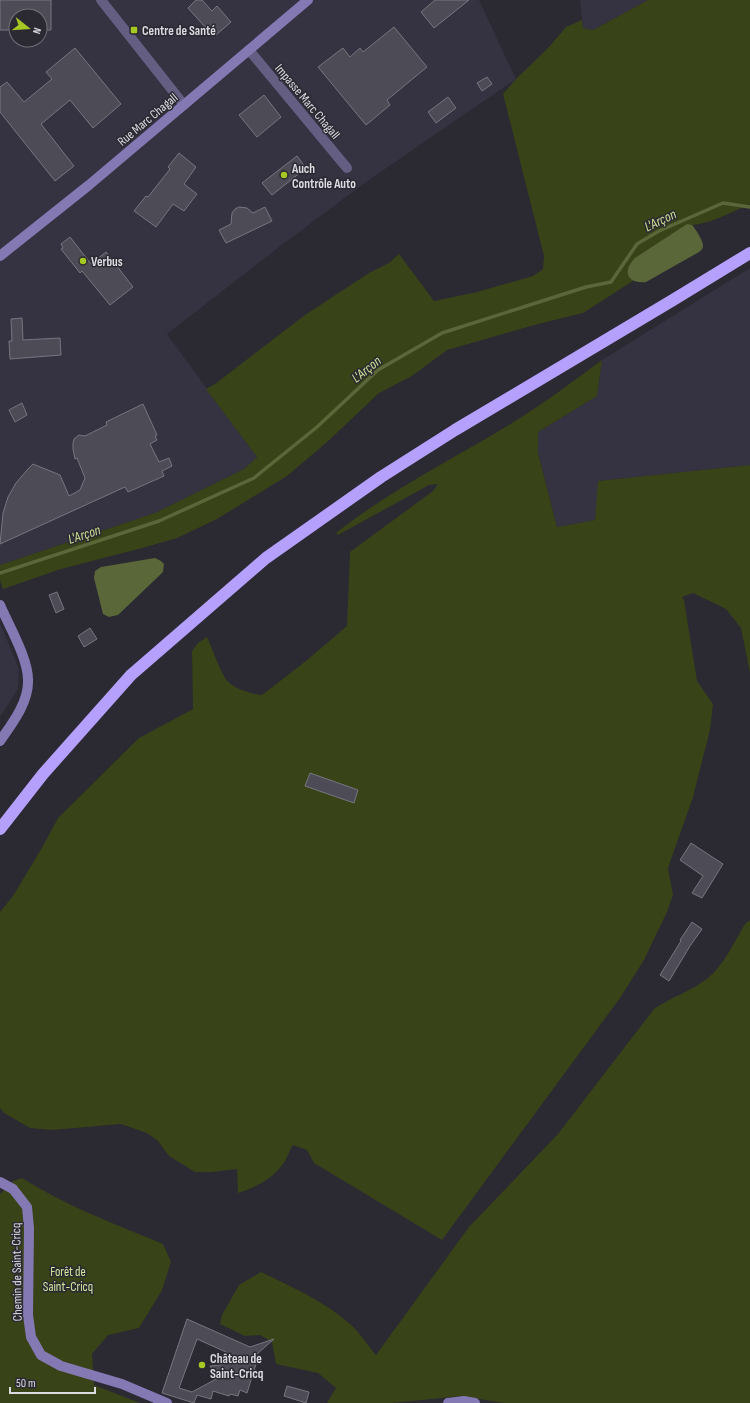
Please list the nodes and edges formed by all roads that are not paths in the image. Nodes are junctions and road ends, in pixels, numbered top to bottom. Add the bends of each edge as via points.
1 (101, 0) edge
2 (308, 0) edge
3 (249, 50) junction
4 (184, 105) junction
5 (347, 168) dead end
6 (750, 253) edge
7 (0, 256) edge
8 (0, 605) edge
9 (0, 741) edge
10 (0, 829) edge
11 (0, 1182) edge
12 (167, 1403) edge
13 (448, 1403) edge
14 (474, 1403) edge

1 - 4 street
2 - 3 street, Rue Marc Chagall
3 - 4 street, Rue Marc Chagall
3 - 5 street, Impasse Marc Chagall
4 - 7 street, Rue Marc Chagall
6 - 10 highway via 455,430 381,477 266,558 131,675 43,774
8 - 9 street via 26,663 29,681 25,698 16,717
11 - 12 street, Chemin de Saint-Cricq via 13,1190 27,1207 28,1315 31,1337 41,1355 61,1366 122,1384
13 - 14 street

